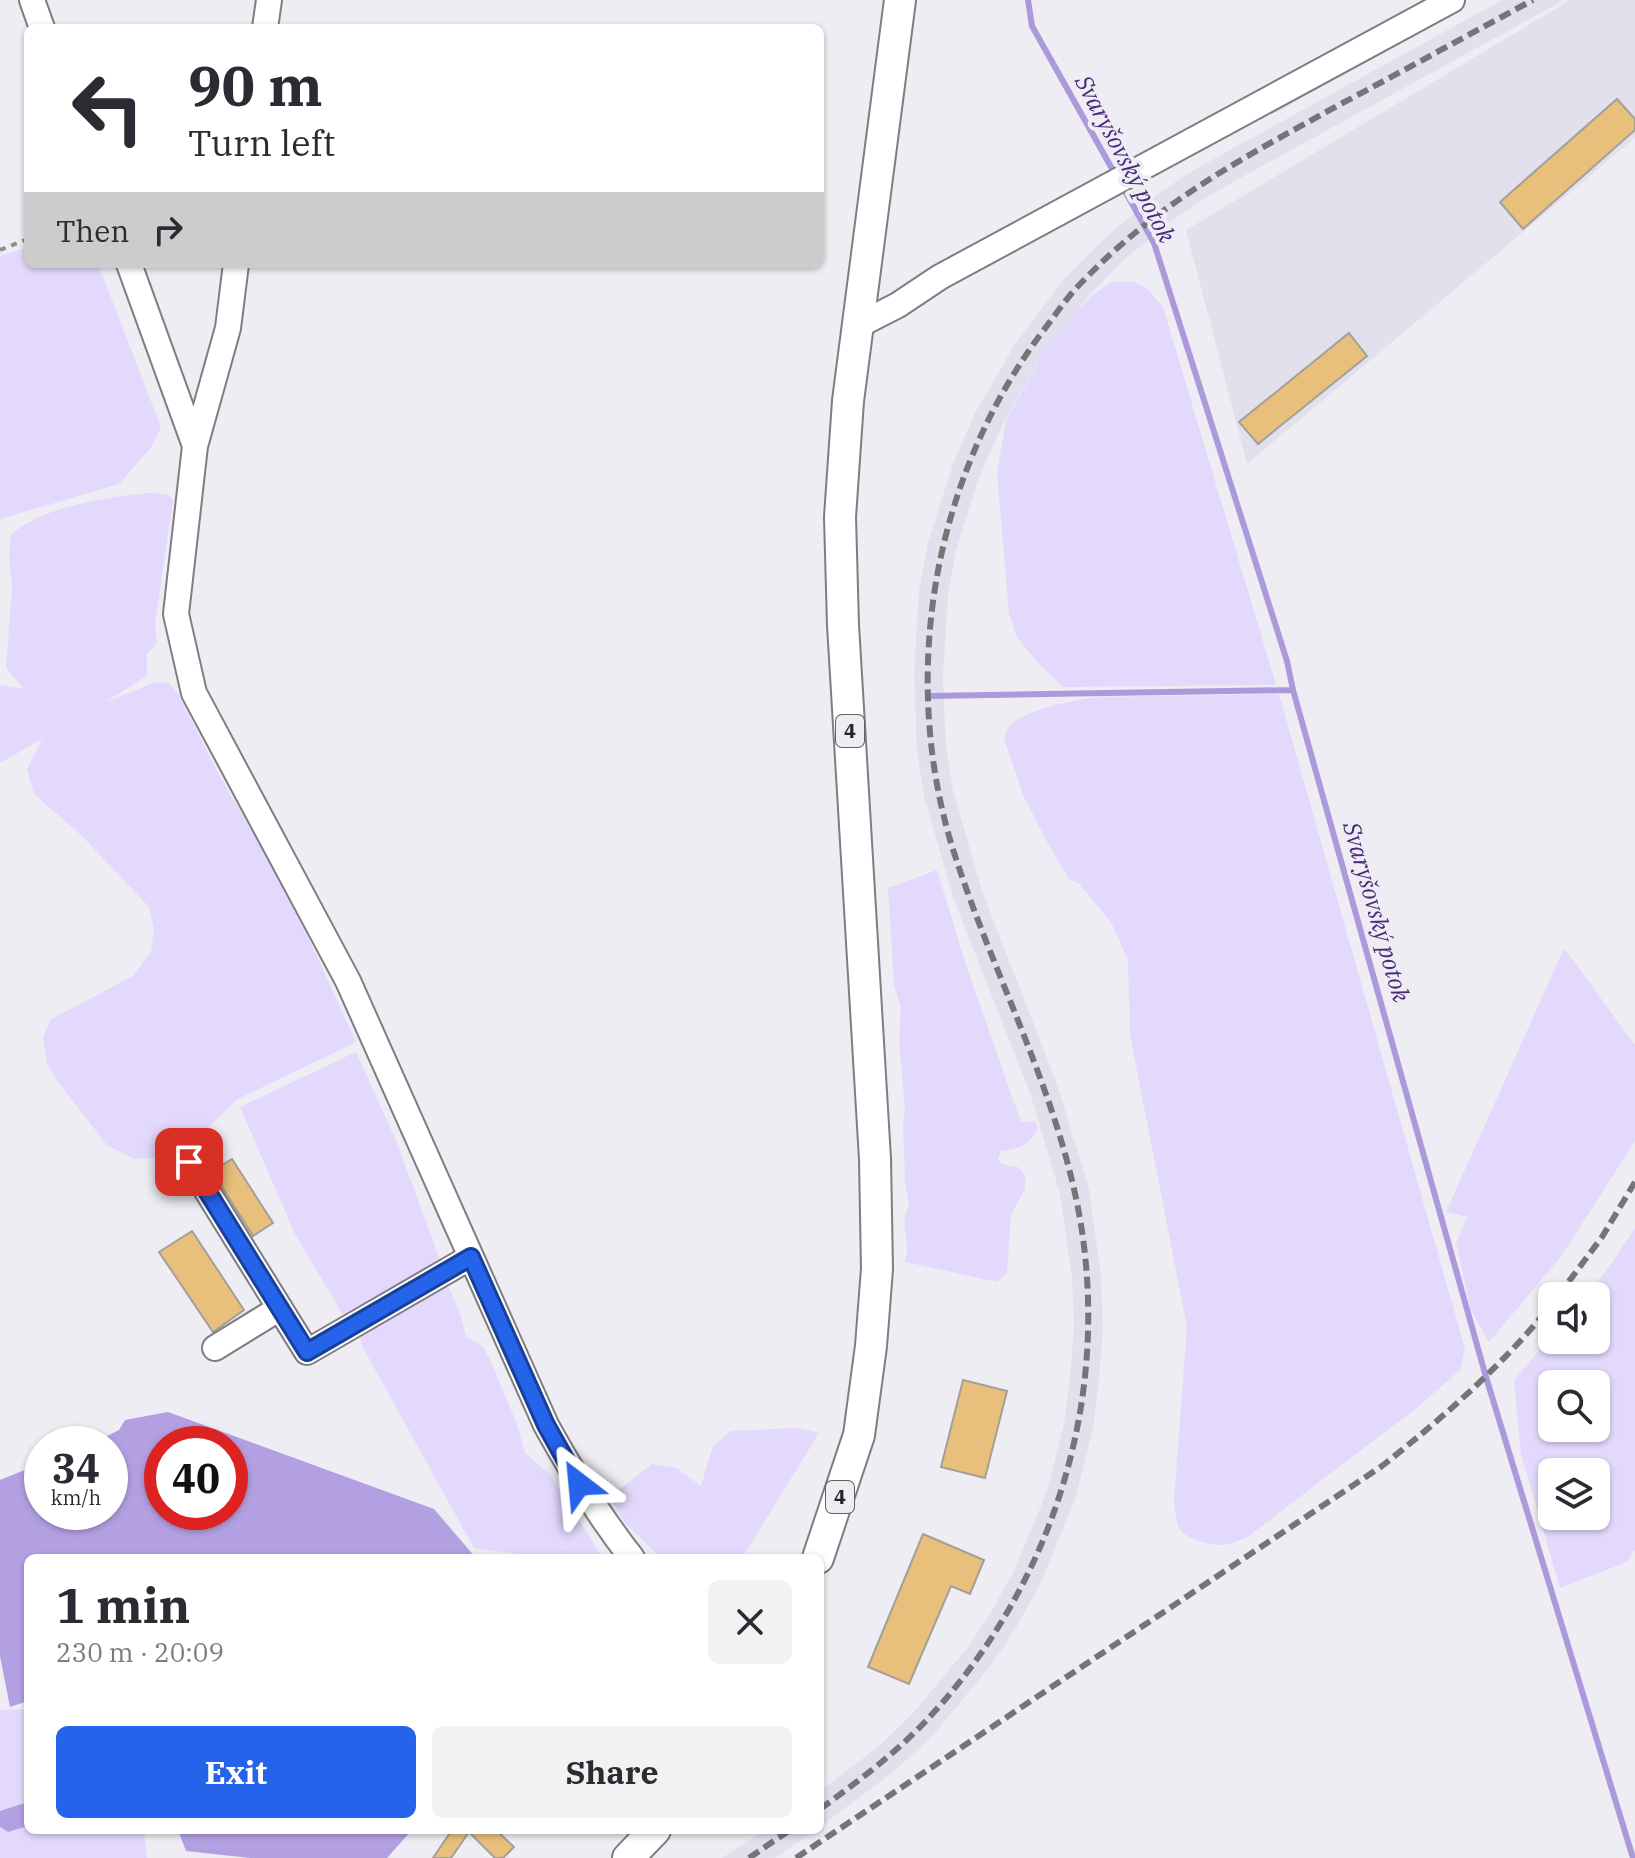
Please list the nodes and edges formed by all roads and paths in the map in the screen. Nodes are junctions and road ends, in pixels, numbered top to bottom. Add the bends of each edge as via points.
1 (32, 0) edge
2 (269, 0) edge
3 (900, 0) edge
4 (1452, 0) edge
5 (41, 24) edge
6 (266, 24) edge
7 (24, 241) edge
8 (0, 250) edge
9 (130, 268) edge
10 (236, 268) edge
11 (859, 325) junction
12 (195, 446) junction
13 (189, 1162) dead end
14 (471, 1257) junction
15 (280, 1308) junction
16 (215, 1348) dead end
17 (629, 1554) edge
18 (819, 1554) edge
19 (652, 1834) edge
20 (628, 1858) edge

1 - 5 street
2 - 6 street
3 - 11 main road, 4
4 - 11 street
7 - 8 path
9 - 12 street
10 - 12 street via 228,328
11 - 18 main road, 4 via 848,401 840,543 877,1269 859,1435
12 - 14 street via 176,614 194,693 348,981
13 - 15 street
14 - 15 street via 307,1352
14 - 17 street via 546,1425 579,1484
15 - 16 street
19 - 20 main road

